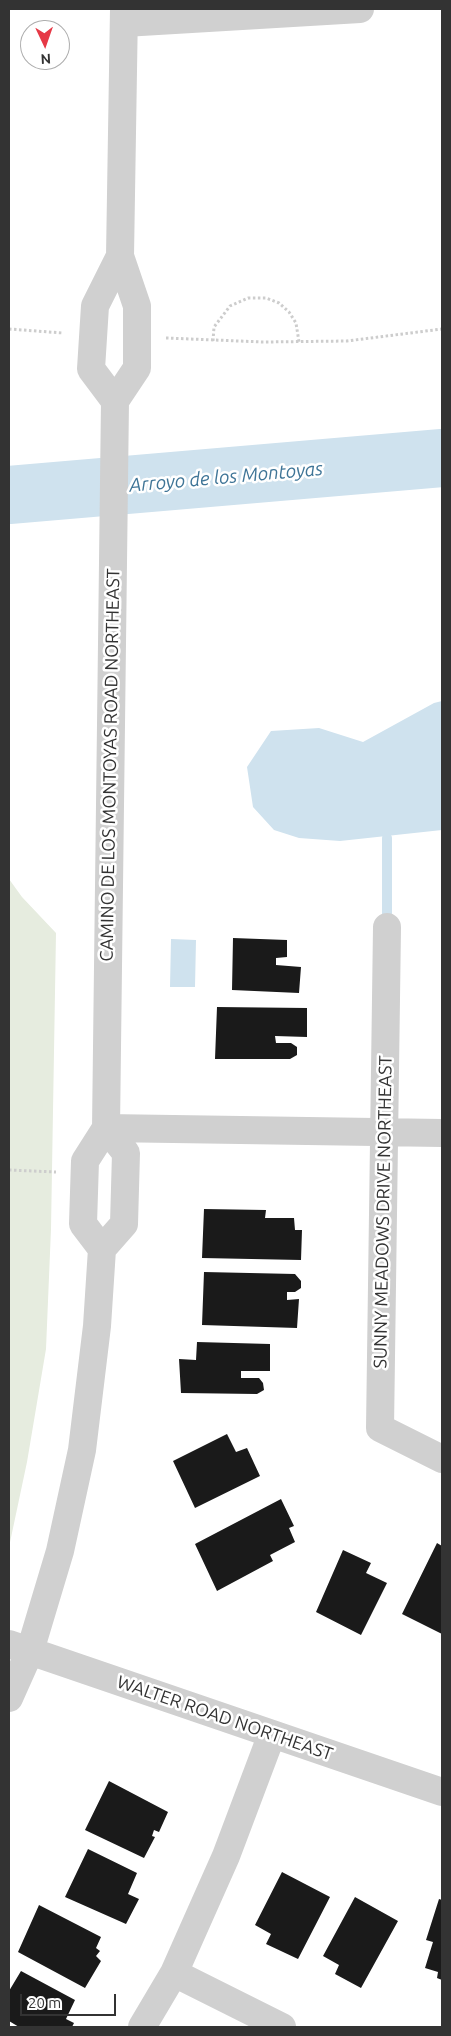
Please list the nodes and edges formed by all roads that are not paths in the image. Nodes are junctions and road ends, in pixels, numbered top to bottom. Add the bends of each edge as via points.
1 (360, 9) edge
2 (124, 16) edge
3 (120, 256) junction
4 (115, 412) junction
5 (387, 927) dead end
6 (106, 1128) junction
7 (383, 1132) junction
8 (442, 1133) edge
9 (102, 1249) junction
10 (442, 1459) edge
11 (20, 1648) edge
12 (9, 1698) edge
13 (272, 1734) junction
14 (442, 1792) edge
15 (174, 1973) junction
16 (142, 2027) edge
17 (282, 2027) edge

1 - 2 street
2 - 3 street
3 - 4 street via 137,306 137,368
3 - 4 street via 95,306 91,368
4 - 6 street, CAMINO DE LOS MONTOYAS ROAD NORTHEAST
5 - 7 street, SUNNY MEADOWS DRIVE NORTHEAST
6 - 7 street
6 - 9 street via 84,1161 83,1224
6 - 9 street via 126,1153 126,1167 124,1224
7 - 8 street
7 - 10 street, SUNNY MEADOWS DRIVE NORTHEAST via 380,1428
9 - 11 street via 97,1326 82,1450 60,1551
11 - 12 street
11 - 13 street, WALTER ROAD NORTHEAST
13 - 14 street, WALTER ROAD NORTHEAST
13 - 15 street via 226,1856
15 - 16 street
15 - 17 street

